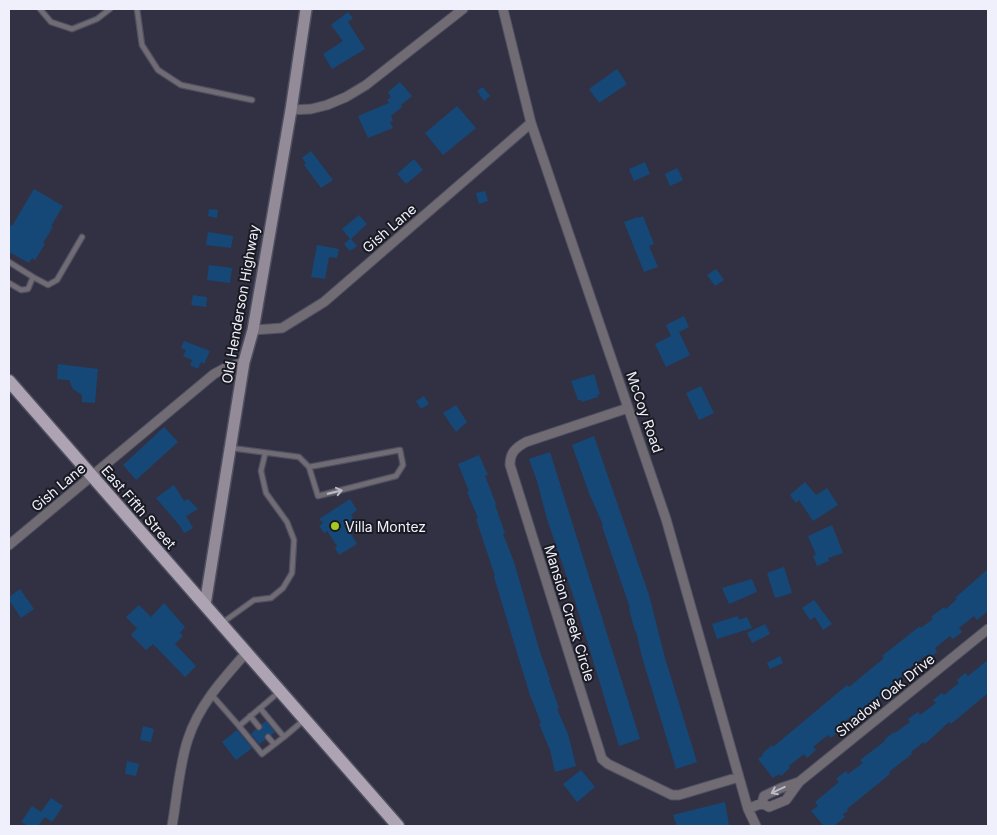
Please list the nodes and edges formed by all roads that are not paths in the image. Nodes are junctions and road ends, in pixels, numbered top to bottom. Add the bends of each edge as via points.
1 (40, 9) edge
2 (110, 9) edge
3 (137, 9) edge
4 (306, 9) edge
5 (463, 9) edge
6 (503, 9) edge
7 (252, 100) dead end
8 (291, 110) junction
9 (531, 123) junction
10 (82, 237) dead end
11 (9, 262) edge
12 (33, 278) junction
13 (9, 283) edge
14 (253, 330) junction
15 (244, 362) junction
16 (9, 381) edge
17 (628, 408) junction
18 (230, 448) junction
19 (265, 454) junction
20 (309, 467) junction
21 (92, 476) junction
22 (9, 545) edge
23 (205, 605) junction
24 (221, 624) junction
25 (988, 629) edge
26 (246, 653) junction
27 (280, 692) junction
28 (211, 694) junction
29 (260, 708) junction
30 (250, 716) junction
31 (305, 720) junction
32 (239, 726) junction
33 (259, 727) dead end
34 (268, 737) dead end
35 (284, 737) junction
36 (274, 744) junction
37 (739, 776) junction
38 (799, 782) junction
39 (762, 804) junction
40 (748, 809) junction
41 (172, 826) edge
42 (398, 826) edge
43 (756, 826) edge

1 - 2 lane via 51,22 72,28 97,19
3 - 7 lane via 142,45 158,70 181,85
4 - 8 main road, Old Henderson Highway
5 - 8 street via 346,97 311,109
6 - 9 street, McCoy Road
8 - 14 main road, Old Henderson Highway
9 - 14 street, Gish Lane via 324,302 282,328
9 - 17 street, McCoy Road
10 - 12 lane via 57,280 48,285
11 - 12 lane
12 - 13 lane via 28,289 21,290
14 - 15 main road, Old Henderson Highway
15 - 18 main road, Old Henderson Highway
15 - 21 street, Gish Lane via 214,374
16 - 21 main road, East Fifth Street
17 - 37 street, McCoy Road via 666,519
17 - 37 street, Mansion Creek Circle via 526,442 512,452 510,465 602,759 672,795
18 - 19 lane
18 - 23 main road, Old Henderson Highway
19 - 20 lane via 299,457
19 - 24 lane via 261,470 266,493 287,522 294,540 292,573 283,588 271,598 254,600
20 -> 20 lane via 318,496 396,476 403,466 400,450
21 - 22 street, Gish Lane
21 - 23 main road, East Fifth Street
23 - 24 main road, East Fifth Street
24 - 26 main road, East Fifth Street
25 - 38 street, Shadow Oak Drive
26 - 27 main road, East Fifth Street
26 - 28 street
27 - 29 lane
27 - 31 main road, East Fifth Street
28 - 32 lane
28 - 41 street via 188,739
29 - 30 lane
29 - 35 lane
30 - 32 lane
30 - 33 lane
31 - 35 lane
31 - 42 main road, East Fifth Street
32 - 36 lane via 262,754
34 - 36 lane
35 - 36 lane
37 - 40 street, McCoy Road
38 -> 39 street, Shadow Oak Drive via 764,796
38 - 39 street, Shadow Oak Drive via 786,800 769,807
39 - 40 street, Shadow Oak Drive
40 - 43 street, McCoy Road

